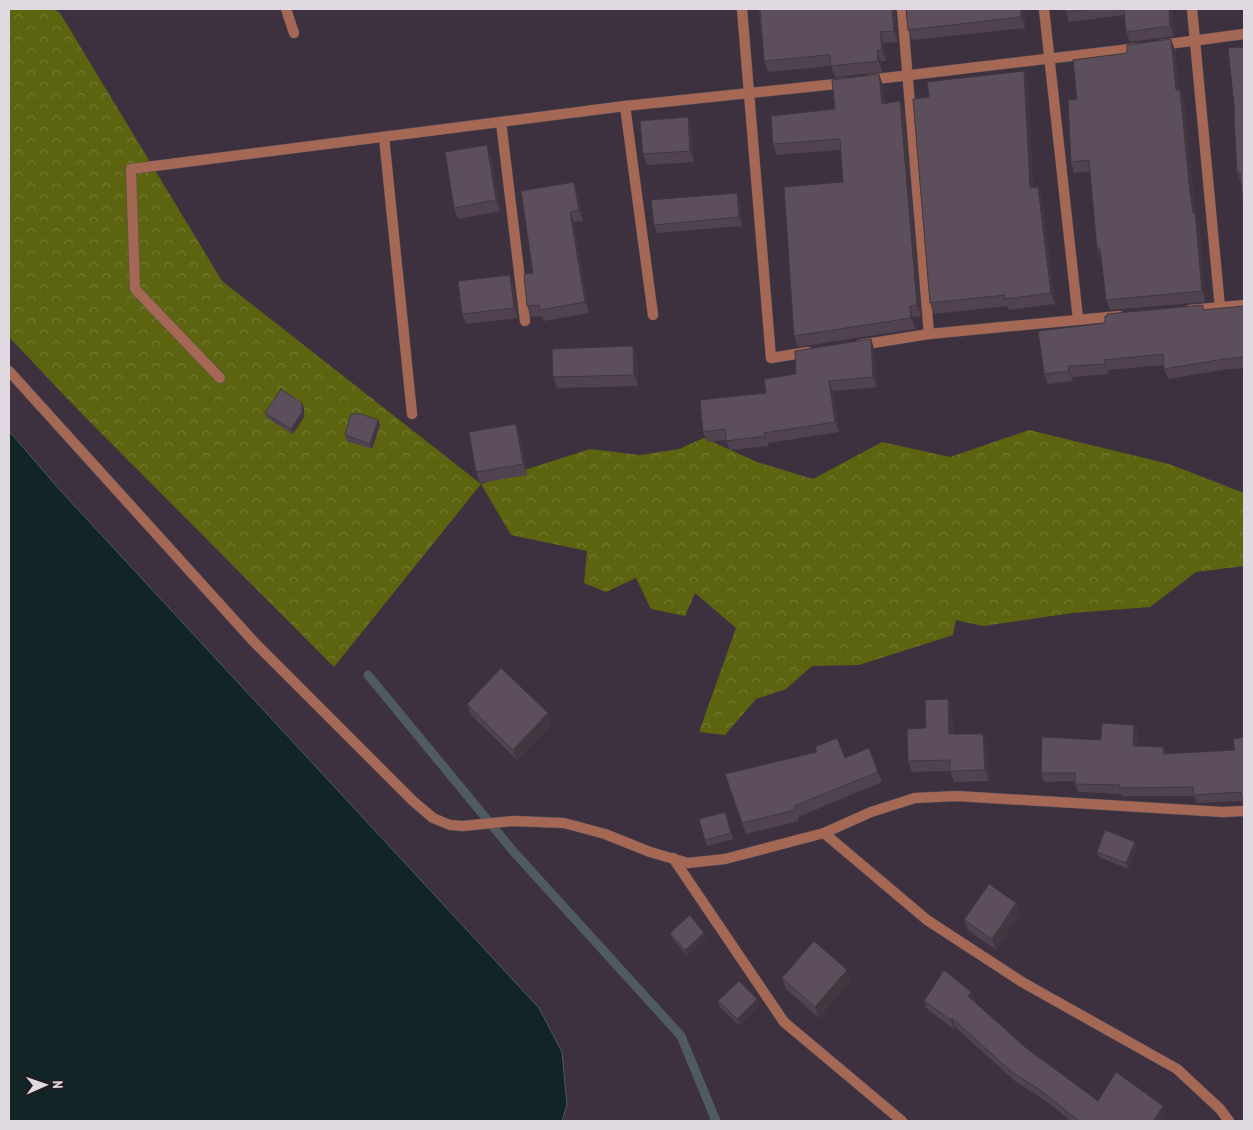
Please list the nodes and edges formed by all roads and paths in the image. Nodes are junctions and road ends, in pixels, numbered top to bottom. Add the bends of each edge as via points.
1 (286, 9) edge
2 (742, 9) edge
3 (902, 9) edge
4 (1044, 9) edge
5 (1192, 9) edge
6 (294, 33) dead end
7 (1244, 34) edge
8 (1195, 41) junction
9 (1050, 59) junction
10 (908, 75) junction
11 (748, 94) junction
12 (625, 106) junction
13 (501, 122) junction
14 (384, 137) junction
15 (1244, 305) edge
16 (1220, 308) junction
17 (1182, 311) edge
18 (653, 315) dead end
19 (1125, 316) edge
20 (1078, 320) junction
21 (525, 321) edge
22 (929, 334) junction
23 (850, 346) edge
24 (820, 350) edge
25 (9, 371) edge
26 (220, 378) dead end
27 (412, 414) dead end
28 (1244, 811) edge
29 (824, 833) junction
30 (673, 858) junction
31 (902, 1121) edge
32 (1230, 1121) edge

1 - 6 street
2 - 11 street
3 - 10 street
4 - 9 street
5 - 8 street
7 - 8 street
8 - 9 street
8 - 16 street
9 - 10 street
9 - 20 street
10 - 11 street
10 - 22 street
11 - 12 street
11 - 24 street via 771,358
12 - 13 street
12 - 18 street
13 - 14 street
13 - 21 street
14 - 26 street via 131,169 135,289
14 - 27 street
15 - 16 street
16 - 17 street
19 - 20 street
20 - 22 street
22 - 23 street
25 - 30 street via 254,642 412,801 434,818 450,825 512,821 564,824 606,834
28 - 29 street via 957,796 915,798 871,812
29 - 30 street via 726,859 688,862
29 - 32 street via 927,920 1022,982 1178,1069
30 - 31 street via 784,1022

